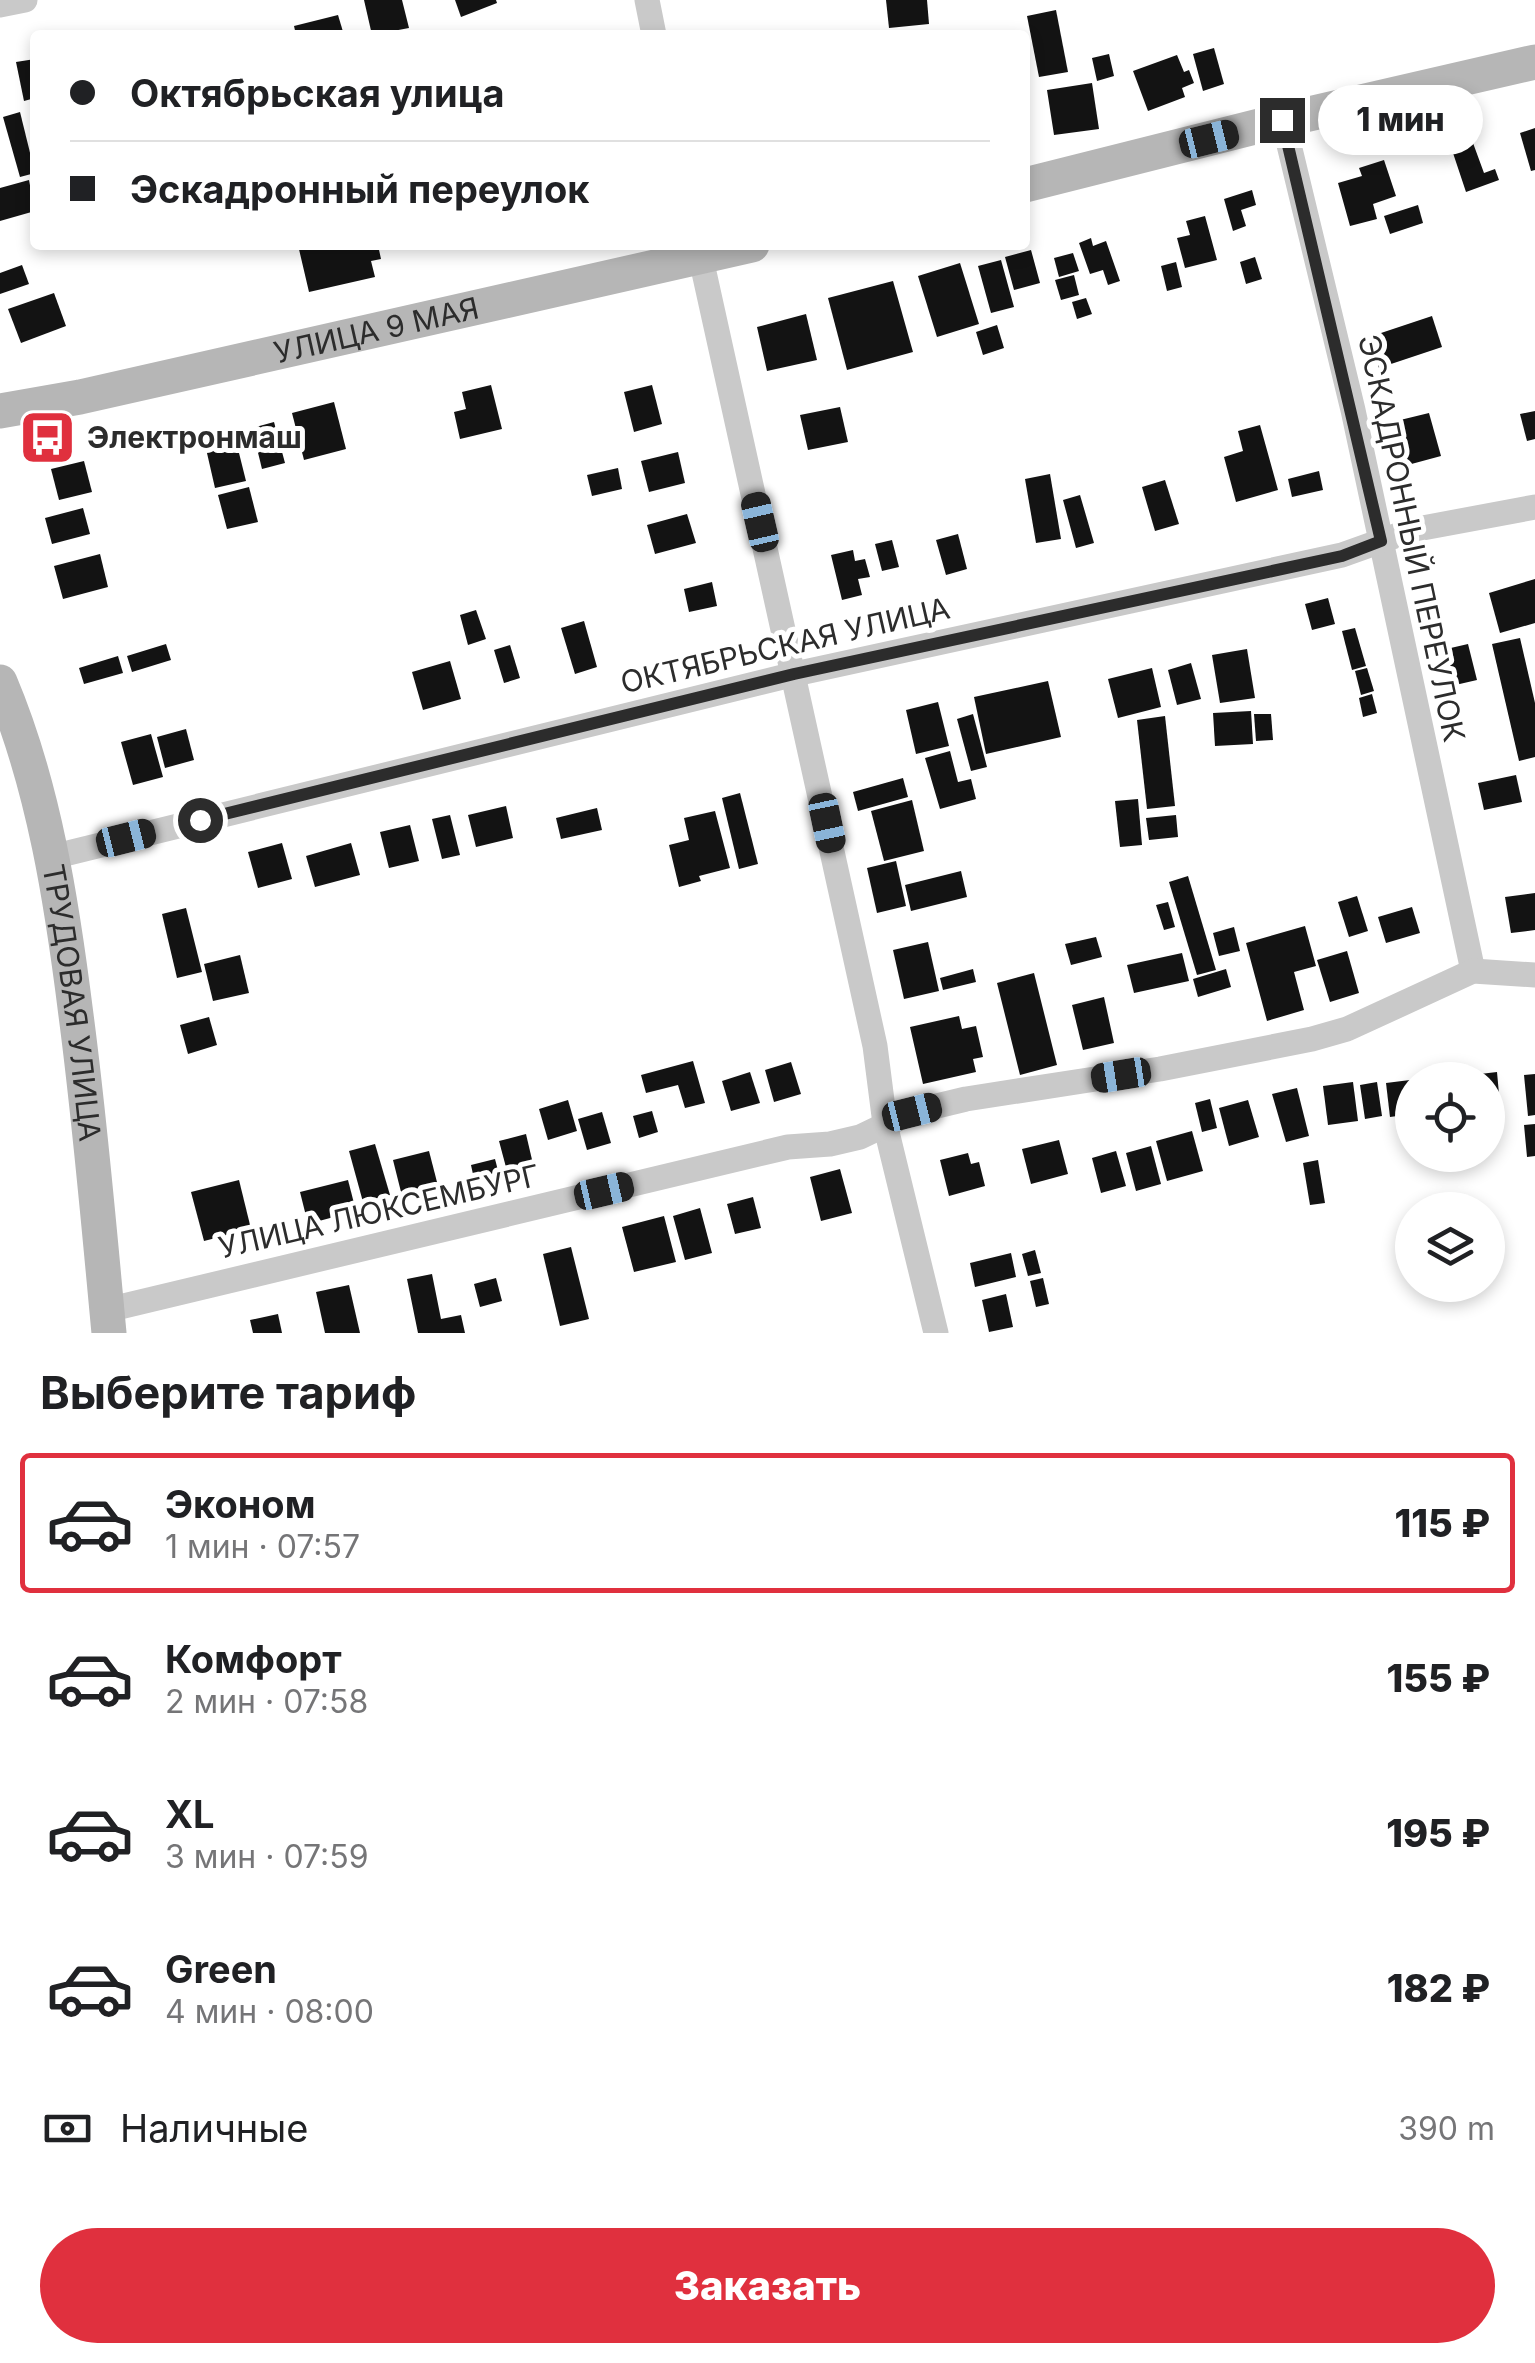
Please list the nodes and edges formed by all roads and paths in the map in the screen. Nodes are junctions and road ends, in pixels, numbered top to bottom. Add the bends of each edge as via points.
1 (24, 0) edge
2 (647, 0) edge
3 (0, 5) edge
4 (653, 30) edge
5 (1535, 62) edge
6 (1282, 120) junction
7 (1030, 185) edge
8 (699, 250) edge
9 (0, 411) edge
10 (1535, 507) edge
11 (1381, 541) junction
12 (794, 674) junction
13 (0, 682) edge
14 (52, 857) junction
15 (1473, 970) junction
16 (1535, 975) edge
17 (886, 1124) junction
18 (108, 1321) edge
19 (936, 1333) edge

1 - 3 street
2 - 4 street
5 - 6 street
6 - 7 street
6 - 11 street, ЭСКАДРОННЫЙ ПЕРЕУЛОК
8 - 9 street, УЛИЦА 9 МАЯ via 308,346
8 - 12 street
10 - 11 street, ОКТЯБРЬСКАЯ УЛИЦА
11 - 12 street, ОКТЯБРЬСКАЯ УЛИЦА via 1342,556
11 - 15 street, ЭСКАДРОННЫЙ ПЕРЕУЛОК
12 - 14 street, ОКТЯБРЬСКАЯ УЛИЦА
12 - 17 street
13 - 14 street, ТРУДОВАЯ УЛИЦА
14 - 18 street, ТРУДОВАЯ УЛИЦА via 86,1090
15 - 16 street, УЛИЦА ЛЮКСЕМБУРГ
15 - 17 street, УЛИЦА ЛЮКСЕМБУРГ via 1312,1039 966,1099
17 - 18 street, УЛИЦА ЛЮКСЕМБУРГ via 830,1144 788,1147
17 - 19 street

